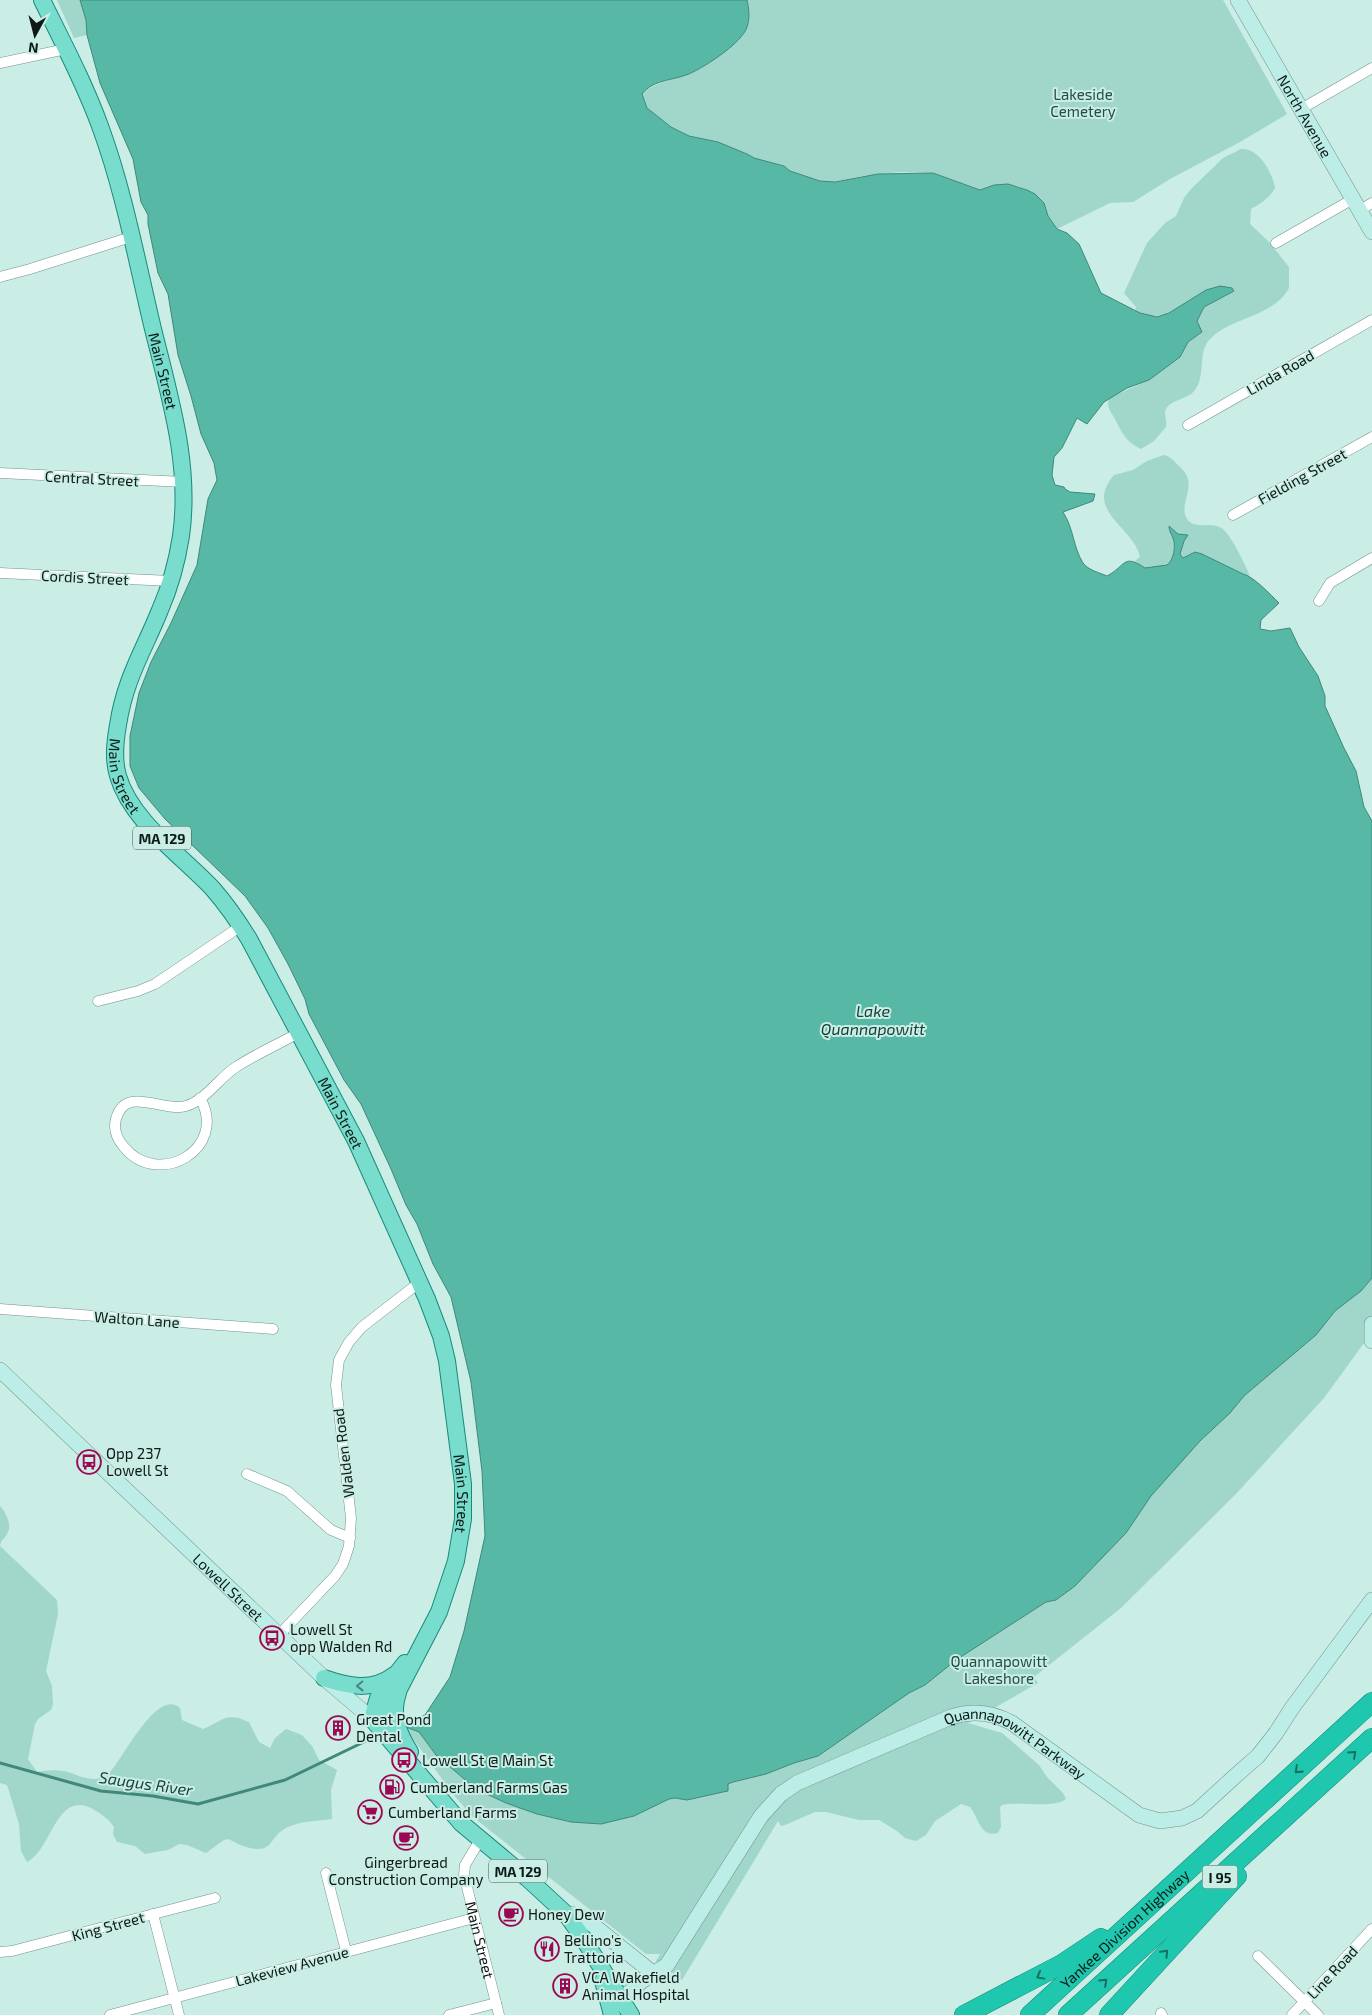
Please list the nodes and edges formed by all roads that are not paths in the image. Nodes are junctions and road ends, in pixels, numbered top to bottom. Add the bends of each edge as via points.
1 (42, 0) edge
2 (1242, 1) edge
3 (66, 50) junction
4 (0, 63) edge
5 (1372, 68) edge
6 (1301, 109) junction
7 (1362, 204) edge
8 (1372, 232) edge
9 (131, 237) junction
10 (1276, 243) dead end
11 (0, 276) edge
12 (1372, 320) edge
13 (1188, 425) dead end
14 (1372, 437) edge
15 (0, 473) edge
16 (184, 482) junction
17 (1233, 515) dead end
18 (1372, 558) edge
19 (0, 573) edge
20 (171, 581) junction
21 (1319, 601) dead end
22 (241, 926) junction
23 (98, 1001) dead end
24 (300, 1032) junction
25 (200, 1098) junction
26 (420, 1282) junction
27 (0, 1309) edge
28 (1372, 1324) edge
29 (273, 1329) dead end
30 (1372, 1340) edge
31 (0, 1370) edge
32 (247, 1474) dead end
33 (350, 1538) junction
34 (1372, 1600) edge
35 (279, 1635) junction
36 (424, 1640) junction
37 (396, 1674) junction
38 (324, 1678) junction
39 (398, 1691) junction
40 (1372, 1702) edge
41 (372, 1719) junction
42 (1372, 1738) edge
43 (1328, 1778) junction
44 (432, 1789) junction
45 (480, 1840) junction
46 (326, 1872) dead end
47 (1167, 1890) junction
48 (216, 1898) dead end
49 (152, 1914) junction
50 (566, 1914) junction
51 (474, 1918) junction
52 (1372, 1929) edge
53 (0, 1952) edge
54 (346, 1952) junction
55 (1258, 1956) dead end
56 (596, 1960) junction
57 (648, 1977) junction
58 (618, 1993) junction
59 (174, 1997) junction
60 (1304, 2001) junction
61 (496, 2003) junction
62 (110, 2015) edge
63 (179, 2015) edge
64 (451, 2015) edge
65 (499, 2015) edge
66 (612, 2015) edge
67 (631, 2015) edge
68 (964, 2015) edge
69 (1030, 2015) edge
70 (1068, 2015) edge
71 (1109, 2015) edge
72 (1292, 2015) edge
73 (1318, 2015) edge

1 - 3 main road, Main Street / MA 129
2 - 6 street, North Avenue
3 - 4 street
3 - 9 main road, Main Street / MA 129 via 104,137
5 - 6 street
6 - 7 street, North Avenue
7 - 8 street, North Avenue
7 - 10 street
9 - 11 street
9 - 16 main road, Main Street / MA 129 via 178,433
12 - 13 street, Linda Road
14 - 17 street, Fielding Street
15 - 16 street, Central Street
16 - 20 main road, Main Street / MA 129 via 180,537
18 - 21 street via 1330,583
19 - 20 street, Cordis Street
20 - 22 main road, Main Street / MA 129 via 126,689 116,735 116,769 127,796 140,815 212,888
22 - 23 street via 155,984
22 - 24 main road, Main Street / MA 129
24 - 25 street via 236,1067
24 - 26 main road, Main Street / MA 129 via 356,1141
25 - 25 street via 207,1116 204,1136 194,1152 177,1162 156,1164 141,1160 126,1150 117,1136 116,1118 126,1104 141,1100 176,1108
26 - 33 street, Walden Road via 362,1327 345,1347 338,1366 336,1390 351,1518
26 - 36 main road, Main Street / MA 129 via 447,1361 464,1496 461,1535 453,1573 439,1612
27 - 29 street, Walton Lane
28 - 30 street
31 - 35 street, Lowell Street
32 - 33 street via 286,1491 332,1530
33 - 35 street, Walden Road via 345,1559 336,1576
34 - 57 street, Quannapowitt Parkway via 1258,1756 1188,1816 1166,1821 1144,1817 1006,1720 982,1712 957,1715 797,1783 781,1794 761,1816 669,1962
35 - 38 street, Lowell Street
36 - 37 main road, Main Street / MA 129
36 - 39 main road, Main Street / MA 129
37 -> 38 main road via 383,1682 365,1686
37 - 41 main road, Main Street / MA 129 via 378,1698
38 - 41 street, Lowell Street
39 - 41 main road, Main Street
39 - 44 main road, MA 129 via 395,1706 397,1726
40 -> 47 highway, Yankee Division Highway / I 95
41 - 44 main road, Lowell Street / MA 129
43 -> 42 highway, Yankee Division Highway / I 95
70 -> 43 highway, Yankee Division Highway / I 95
71 -> 43 highway
44 - 45 main road, Lowell Street / MA 129
45 - 50 main road, Lowell Street / MA 129
45 - 51 street, Main Street via 464,1871
46 - 54 street
47 -> 68 highway via 1062,1964
47 - 69 highway, Yankee Division Highway / I 95
48 - 49 street, King Street
49 - 53 street, King Street
49 - 59 street
50 - 56 main road, Lowell Street / MA 129
50 - 57 street via 588,1921
51 - 54 street, Lakeview Avenue
51 - 61 street, Main Street
52 - 60 street, Line Road
54 - 59 street, Lakeview Avenue
55 - 60 street
56 - 58 main road, Lowell Street / MA 129
56 - 66 main road, Lowell Street / MA 129
57 - 58 street, Quannapowitt Parkway
58 - 67 main road, Lowell Street / MA 129
59 - 62 street, Lakeview Avenue
59 - 63 street
60 - 72 street, Line Road
60 - 73 street
61 - 64 street
61 - 65 street, Main Street

